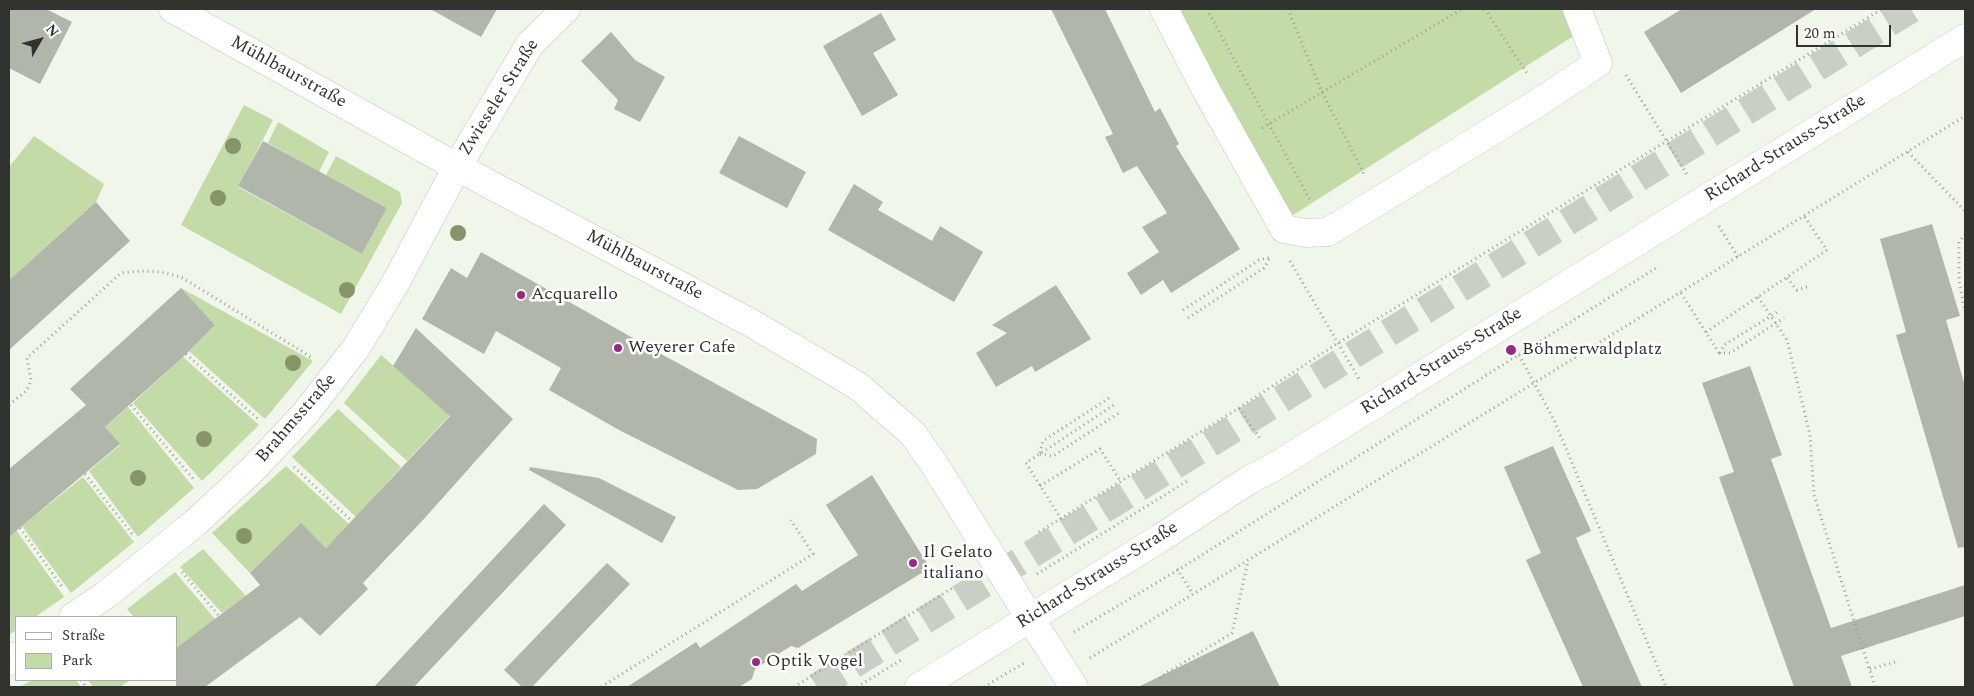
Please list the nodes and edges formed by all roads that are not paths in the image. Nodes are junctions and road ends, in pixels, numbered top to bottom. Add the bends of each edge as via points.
1 (173, 9) edge
2 (566, 9) edge
3 (1164, 9) edge
4 (1577, 9) edge
5 (1965, 38) edge
6 (457, 167) junction
7 (70, 605) edge
8 (1030, 618) junction
9 (919, 687) edge
10 (1074, 687) edge

1 - 6 street, Mühlbaurstraße
2 - 6 street, Zwieseler Straße via 530,44
3 - 4 street via 1284,229 1306,232 1328,232 1598,63
5 - 8 street, Richard-Strauss-Straße
6 - 7 street, Brahmsstraße via 396,282 356,348 304,415 195,523 107,594
6 - 8 street, Mühlbaurstraße via 751,323 858,386 913,434
8 - 9 street, Richard-Strauss-Straße
8 - 10 street, Mühlbaurstraße

